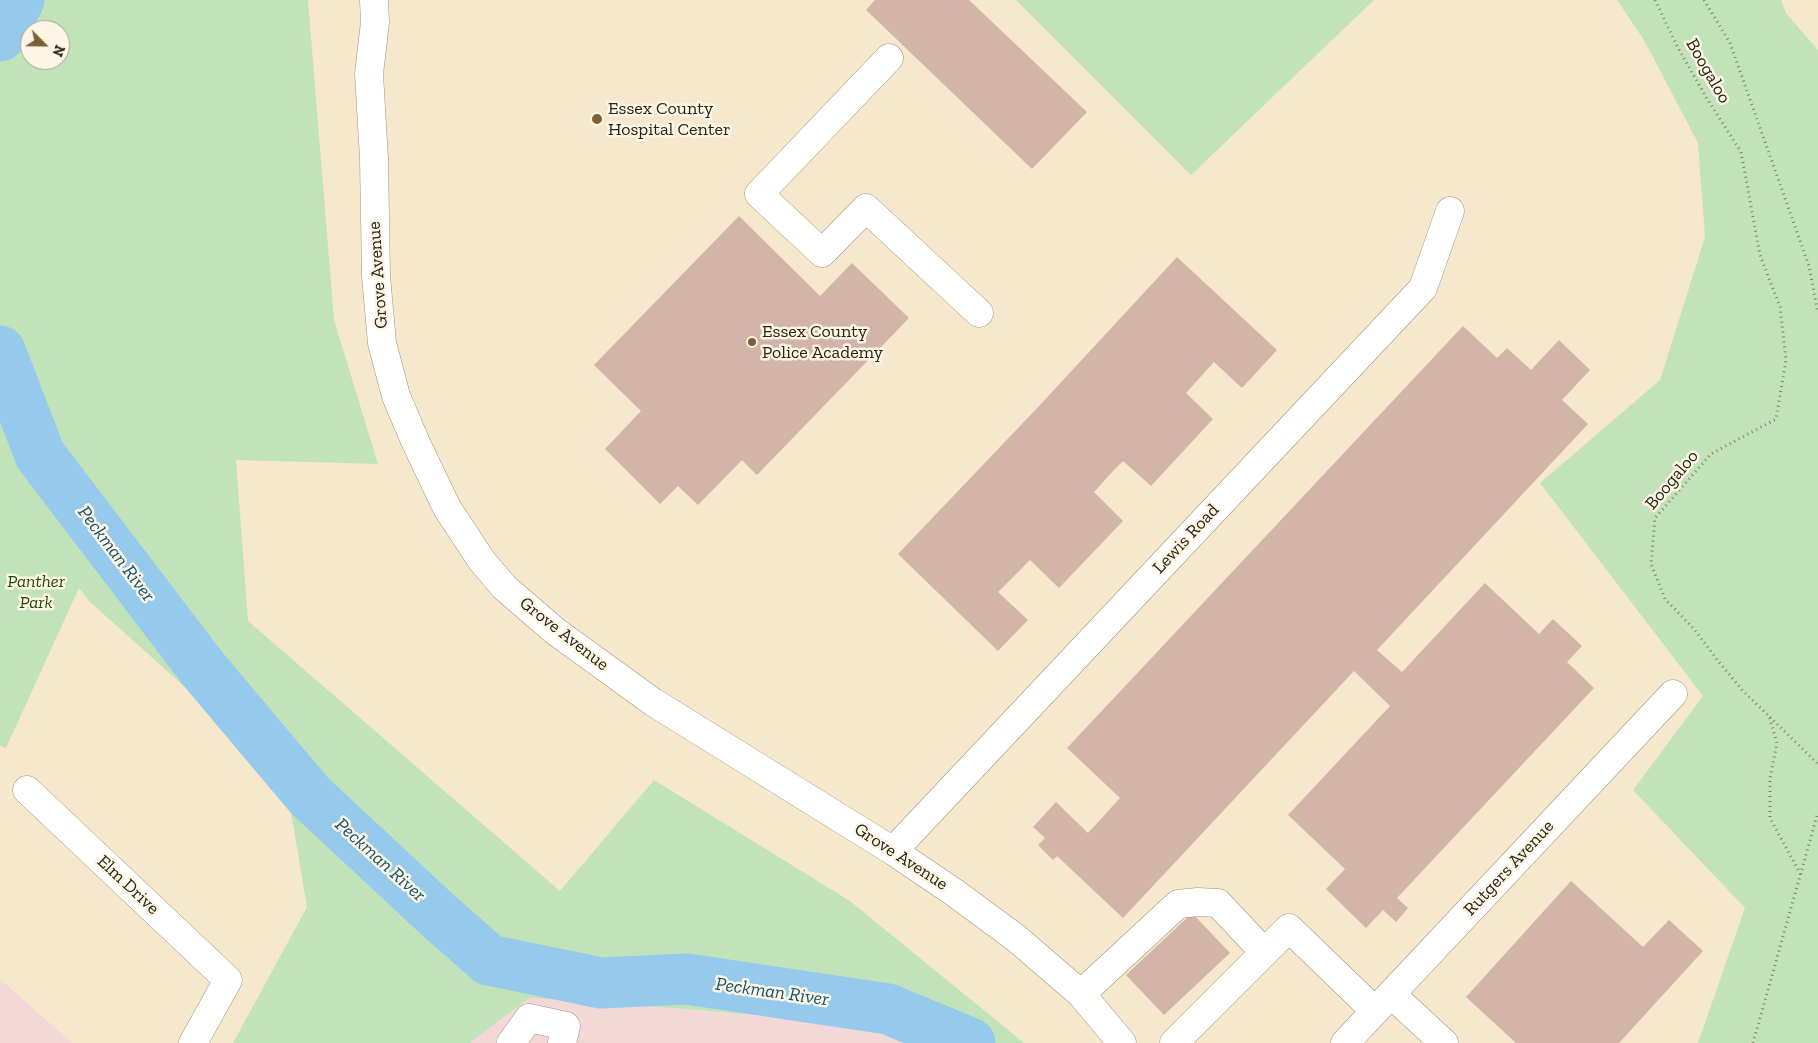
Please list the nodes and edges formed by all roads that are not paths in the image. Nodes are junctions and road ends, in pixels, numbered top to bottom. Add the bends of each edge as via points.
1 (374, 0) edge
2 (889, 58) dead end
3 (1450, 211) dead end
4 (979, 313) dead end
5 (1673, 694) dead end
6 (27, 790) dead end
7 (893, 851) junction
8 (1264, 952) junction
9 (1081, 994) junction
10 (1383, 1002) junction
11 (193, 1043) edge
12 (511, 1043) edge
13 (562, 1043) edge
14 (1122, 1043) edge
15 (1174, 1043) edge
16 (1346, 1043) edge
17 (1444, 1043) edge

1 - 7 street, Grove Avenue via 369,74 376,276 382,343 396,396 447,508 482,561 504,587 554,631 653,702
2 - 4 street via 759,194 822,252 866,208
3 - 7 street, Lewis Road via 1423,288
5 - 10 street, Rutgers Avenue
6 - 11 street, Elm Drive via 228,980
7 - 9 street, Grove Avenue via 1016,938
8 - 9 street via 1218,903 1178,904
8 - 10 street via 1288,928
8 - 15 street
9 - 14 street, Grove Avenue
10 - 16 street, Rutgers Avenue
10 - 17 street
12 - 13 street via 529,1018 566,1026

